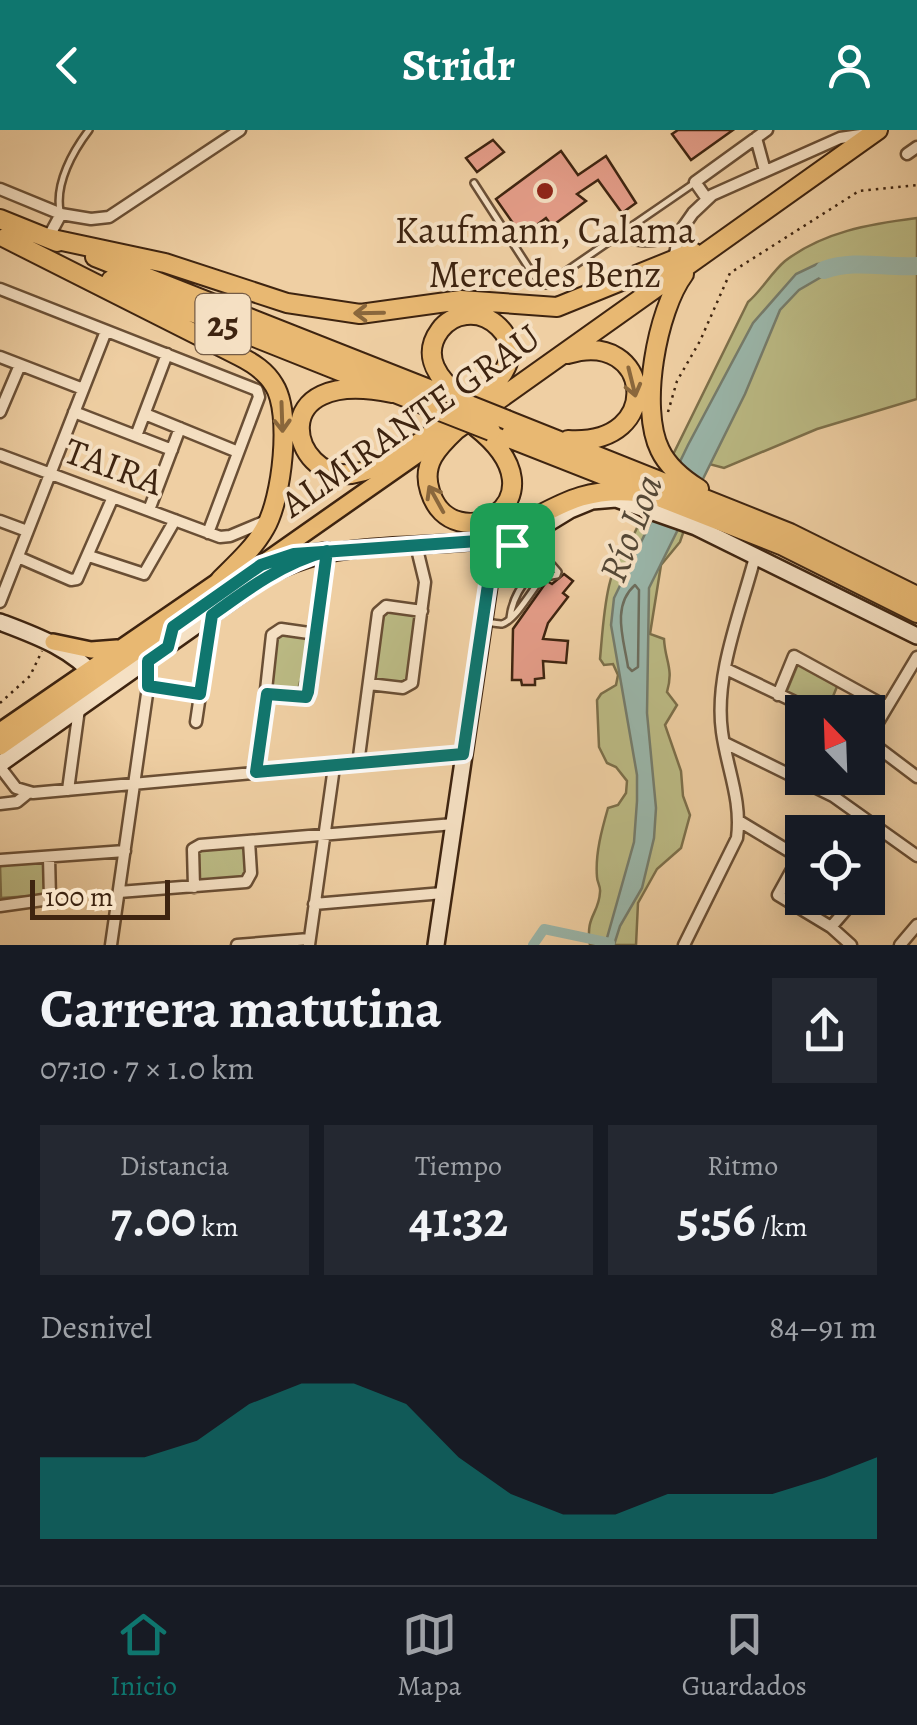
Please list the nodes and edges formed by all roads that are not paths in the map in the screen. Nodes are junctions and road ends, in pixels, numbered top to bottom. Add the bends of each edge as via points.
1 (90, 130) edge
2 (240, 130) edge
3 (767, 130) edge
4 (876, 132) edge
5 (756, 138) junction
6 (765, 171) junction
7 (696, 182) junction
8 (474, 183) dead end
9 (0, 189) edge
10 (707, 199) junction
11 (60, 214) junction
12 (0, 219) edge
13 (621, 235) junction
14 (3, 237) edge
15 (48, 238) junction
16 (677, 240) junction
17 (700, 253) junction
18 (674, 260) junction
19 (0, 289) edge
20 (106, 331) junction
21 (167, 354) junction
22 (0, 357) edge
23 (554, 359) junction
24 (20, 365) junction
25 (5, 388) edge
26 (83, 388) junction
27 (392, 393) junction
28 (0, 412) edge
29 (74, 412) junction
30 (144, 414) junction
31 (471, 415) junction
32 (180, 428) junction
33 (136, 436) junction
34 (549, 437) junction
35 (172, 450) junction
36 (238, 452) junction
37 (0, 455) edge
38 (395, 458) junction
39 (50, 474) junction
40 (634, 488) junction
41 (113, 496) junction
42 (703, 509) junction
43 (150, 510) junction
44 (175, 520) junction
45 (269, 520) junction
46 (0, 521) edge
47 (27, 531) junction
48 (208, 533) junction
49 (478, 541) junction
50 (416, 545) junction
51 (512, 545) junction
52 (327, 551) junction
53 (89, 556) junction
54 (18, 557) junction
55 (756, 557) junction
56 (261, 565) junction
57 (536, 570) junction
58 (490, 571) junction
59 (544, 573) junction
60 (220, 580) junction
61 (0, 602) edge
62 (915, 604) edge
63 (422, 611) junction
64 (212, 615) junction
65 (510, 618) junction
66 (0, 622) edge
67 (483, 622) junction
68 (173, 627) junction
69 (316, 634) junction
70 (917, 636) edge
71 (48, 641) junction
72 (168, 647) junction
73 (121, 648) junction
74 (917, 657) edge
75 (148, 661) junction
76 (726, 669) junction
77 (94, 674) junction
78 (369, 684) junction
79 (148, 686) junction
80 (200, 694) junction
81 (267, 694) junction
82 (778, 695) junction
83 (785, 697) edge
84 (887, 707) junction
85 (79, 709) junction
86 (885, 710) edge
87 (196, 722) dead end
88 (0, 732) edge
89 (725, 742) junction
90 (8, 751) edge
91 (885, 752) edge
92 (463, 754) junction
93 (358, 764) junction
94 (0, 766) edge
95 (334, 767) junction
96 (256, 772) junction
97 (917, 776) edge
98 (134, 785) junction
99 (68, 790) junction
100 (28, 793) junction
101 (833, 796) joint
102 (0, 804) edge
103 (739, 821) junction
104 (454, 824) junction
105 (324, 835) junction
106 (249, 841) junction
107 (785, 848) edge
108 (125, 851) junction
109 (917, 856) edge
110 (49, 857) junction
111 (0, 860) edge
112 (194, 887) junction
113 (119, 892) junction
114 (443, 893) junction
115 (314, 904) junction
116 (0, 906) edge
117 (811, 915) edge
118 (841, 915) edge
119 (917, 925) edge
120 (831, 927) junction
121 (309, 942) edge
122 (112, 945) edge
123 (237, 945) edge
124 (436, 945) edge
125 (684, 945) edge
126 (852, 945) edge
127 (900, 945) edge

1 - 11 lane via 70,160
2 - 11 street via 109,217
3 - 5 street
4 - 6 street via 840,138
4 - 17 highway, ALMIRANTE GRAU
5 - 6 street
5 - 7 street
6 - 10 street
7 - 10 street
7 - 13 lane
8 - 13 lane via 546,286
9 - 11 street
10 - 16 street
11 - 15 street
12 - 15 highway, 25
13 - 16 lane via 630,242
14 - 27 highway, 25
14 -> 45 highway via 265,373 284,416
18 -> 15 highway via 557,307 460,300 360,314 286,302 165,264
15 - 31 highway, 25
16 - 18 street
17 - 18 highway
17 - 23 highway, ALMIRANTE GRAU
17 - 31 highway, ALMIRANTE GRAU
17 - 42 highway via 663,318 652,416 656,440
19 - 20 street
20 - 21 street
20 - 26 street
21 - 30 street
21 - 36 street via 257,390
22 - 24 street
23 - 31 highway, ALMIRANTE GRAU
23 -> 34 highway via 592,349 612,354 630,370 636,395 624,424 607,437
24 - 25 street
24 - 26 street
25 - 28 street
26 - 29 street
27 - 31 highway, 25
27 - 38 highway via 330,390 307,407 300,432 314,460 336,473
29 - 33 street
29 - 39 street
30 - 32 street
30 - 33 street
31 - 31 highway via 438,376 431,354 443,327 465,315 491,321 509,344 504,371
31 -> 31 highway via 512,472 503,508 471,523 436,504 427,471 440,446
31 - 34 highway, 25
31 - 38 highway, ALMIRANTE GRAU
31 - 40 highway, 25
31 - 56 main road, ALMIRANTE GRAU
32 - 35 street
32 - 36 street
33 - 35 street
34 - 40 highway, 25
35 - 43 street
36 - 48 street
37 - 39 street, TAIRA
38 - 60 main road, ALMIRANTE GRAU
39 - 41 street, TAIRA
39 - 47 street
40 - 42 highway, 25
40 - 42 street
40 - 42 highway, 25
40 - 49 highway via 582,494
40 - 51 street via 582,505
41 - 43 street, TAIRA
41 - 53 street
42 - 55 street
42 - 62 highway, 25
42 - 62 highway, 25 via 726,506 816,544 894,583
43 - 44 street, TAIRA
44 - 48 street, TAIRA
44 - 53 street via 144,574
45 - 48 street via 230,536
45 - 60 highway
46 - 47 street
47 - 54 street
49 - 50 street, ALMIRANTE GRAU
49 - 51 street, ALMIRANTE GRAU
49 - 58 street
50 - 52 street, ALMIRANTE GRAU
50 - 63 street via 425,582
51 - 58 street
52 - 56 main road
52 - 64 street, ALMIRANTE GRAU via 270,574
52 - 69 street
53 - 54 street via 71,580
54 - 61 street
55 - 70 street
55 - 76 street
56 - 68 main road, ALMIRANTE GRAU
57 - 59 lane
57 - 59 lane via 552,565
57 - 65 lane
58 - 67 street
59 - 65 lane
60 - 73 main road, ALMIRANTE GRAU
63 - 78 street via 412,683
63 - 78 street via 381,608
64 - 72 street, ALMIRANTE GRAU
64 - 80 street
65 - 67 lane
66 - 71 street
67 - 92 street
68 - 72 main road
68 - 77 main road, ALMIRANTE GRAU
69 - 81 street via 306,697
69 - 81 street via 280,629 272,635
71 - 73 main road
71 - 77 street
72 - 75 street, ALMIRANTE GRAU
73 - 77 main road, ALMIRANTE GRAU
74 - 84 street
75 - 79 street
75 - 85 street, ALMIRANTE GRAU
76 - 82 street
76 - 89 street
77 - 88 main road, ALMIRANTE GRAU
77 - 90 main road, ALMIRANTE GRAU
78 - 93 street
79 - 80 street
79 - 98 street
80 - 87 street
81 - 96 street
82 - 83 street
82 - 84 street via 794,656
84 - 86 street
85 - 90 street, ALMIRANTE GRAU
85 - 99 street
89 - 101 street
89 - 103 street
90 - 94 street, ALMIRANTE GRAU
91 - 97 street
92 - 93 street
92 - 104 street
93 - 95 street
94 - 100 street
95 - 96 street
95 - 105 street
96 - 98 street
98 - 99 street
98 - 108 street
99 - 100 street
100 - 102 street
101 - 109 street
103 - 107 street
103 - 125 street via 737,838
104 - 105 street
104 - 114 street
105 - 106 street
105 - 115 street
106 - 112 street via 196,846
106 - 112 street via 246,882
108 - 110 street
108 - 113 street
110 - 111 street
110 - 116 street via 52,892 46,902
112 - 113 street
113 - 122 street
114 - 115 street
114 - 124 street
115 - 121 street
117 - 120 street
118 - 120 street
119 - 127 street
120 - 126 street
121 - 123 street

